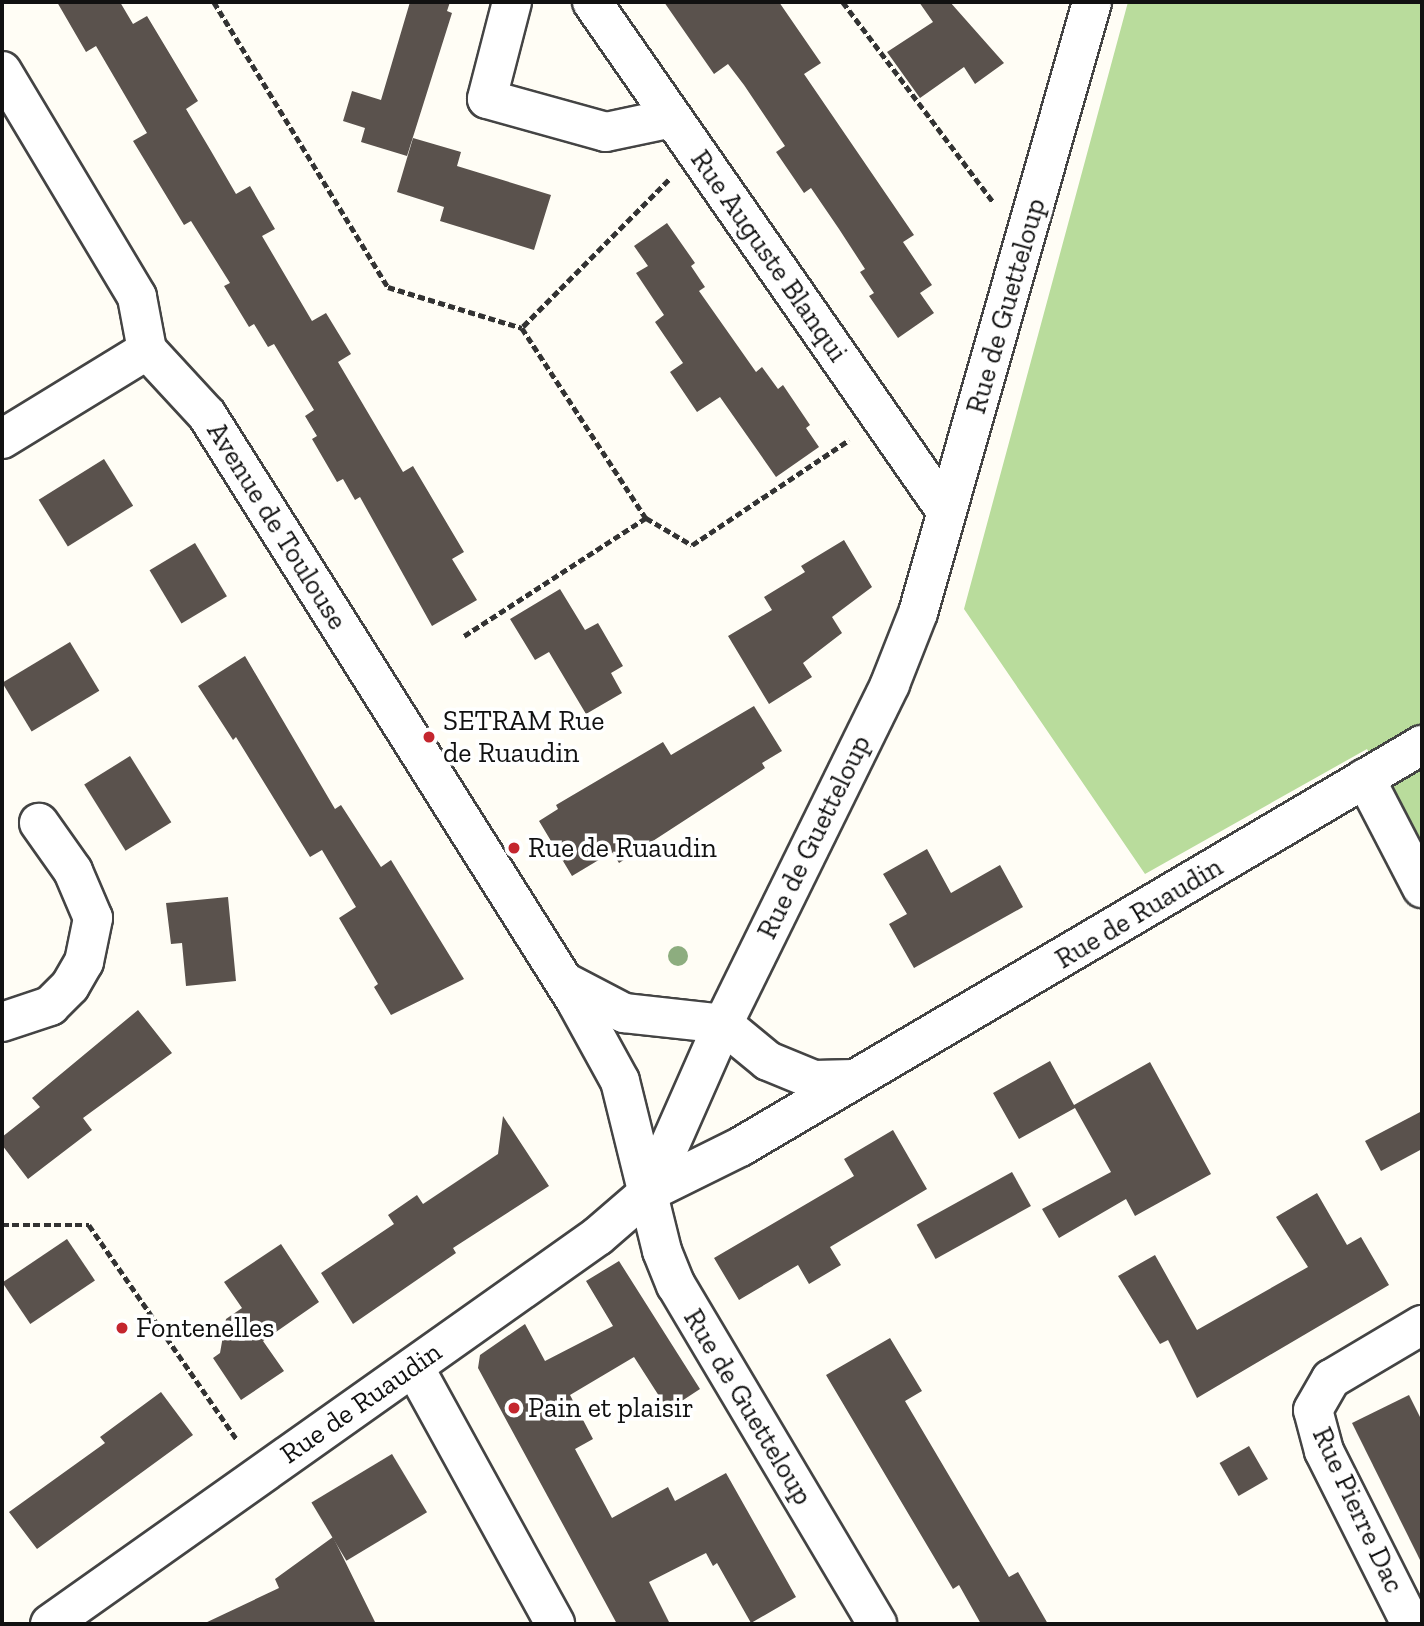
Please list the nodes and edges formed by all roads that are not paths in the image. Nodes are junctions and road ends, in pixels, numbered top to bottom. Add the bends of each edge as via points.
1 (512, 2) edge
2 (592, 2) edge
3 (1093, 2) edge
4 (2, 71) edge
5 (672, 118) junction
6 (147, 350) junction
7 (2, 439) edge
8 (946, 511) junction
9 (1422, 745) edge
10 (1365, 778) junction
11 (38, 823) dead end
12 (1422, 888) edge
13 (564, 982) junction
14 (2, 1022) edge
15 (723, 1024) junction
16 (855, 1079) junction
17 (649, 1192) junction
18 (1422, 1325) edge
19 (414, 1367) junction
20 (50, 1624) edge
21 (555, 1624) edge
22 (877, 1624) edge
23 (1411, 1624) edge

1 - 5 street via 487,99 606,132
2 - 5 street, Rue Auguste Blanqui
3 - 8 street, Rue de Guetteloup
4 - 6 street via 137,297
5 - 8 street, Rue Auguste Blanqui
6 - 7 street
6 - 13 street, Avenue de Toulouse via 206,415
8 - 15 street, Rue de Guetteloup via 918,613 890,684
9 - 10 street, Rue de Ruaudin
10 - 12 street
10 - 16 street, Rue de Ruaudin
11 - 14 street via 73,871 93,919 84,962 70,986 50,1006
13 - 15 street via 624,1013
13 - 17 street, Avenue de Toulouse via 620,1081
15 - 16 street, Rue de Ruaudin via 768,1061 814,1080
15 - 17 street, Rue de Guetteloup
16 - 17 street, Rue de Ruaudin via 727,1154
17 - 19 street, Rue de Ruaudin via 598,1236
17 - 22 street, Rue de Guetteloup via 676,1285
18 - 23 street, Rue Pierre Dac via 1331,1379 1313,1410 1324,1451
19 - 20 street, Rue de Ruaudin
19 - 21 street

